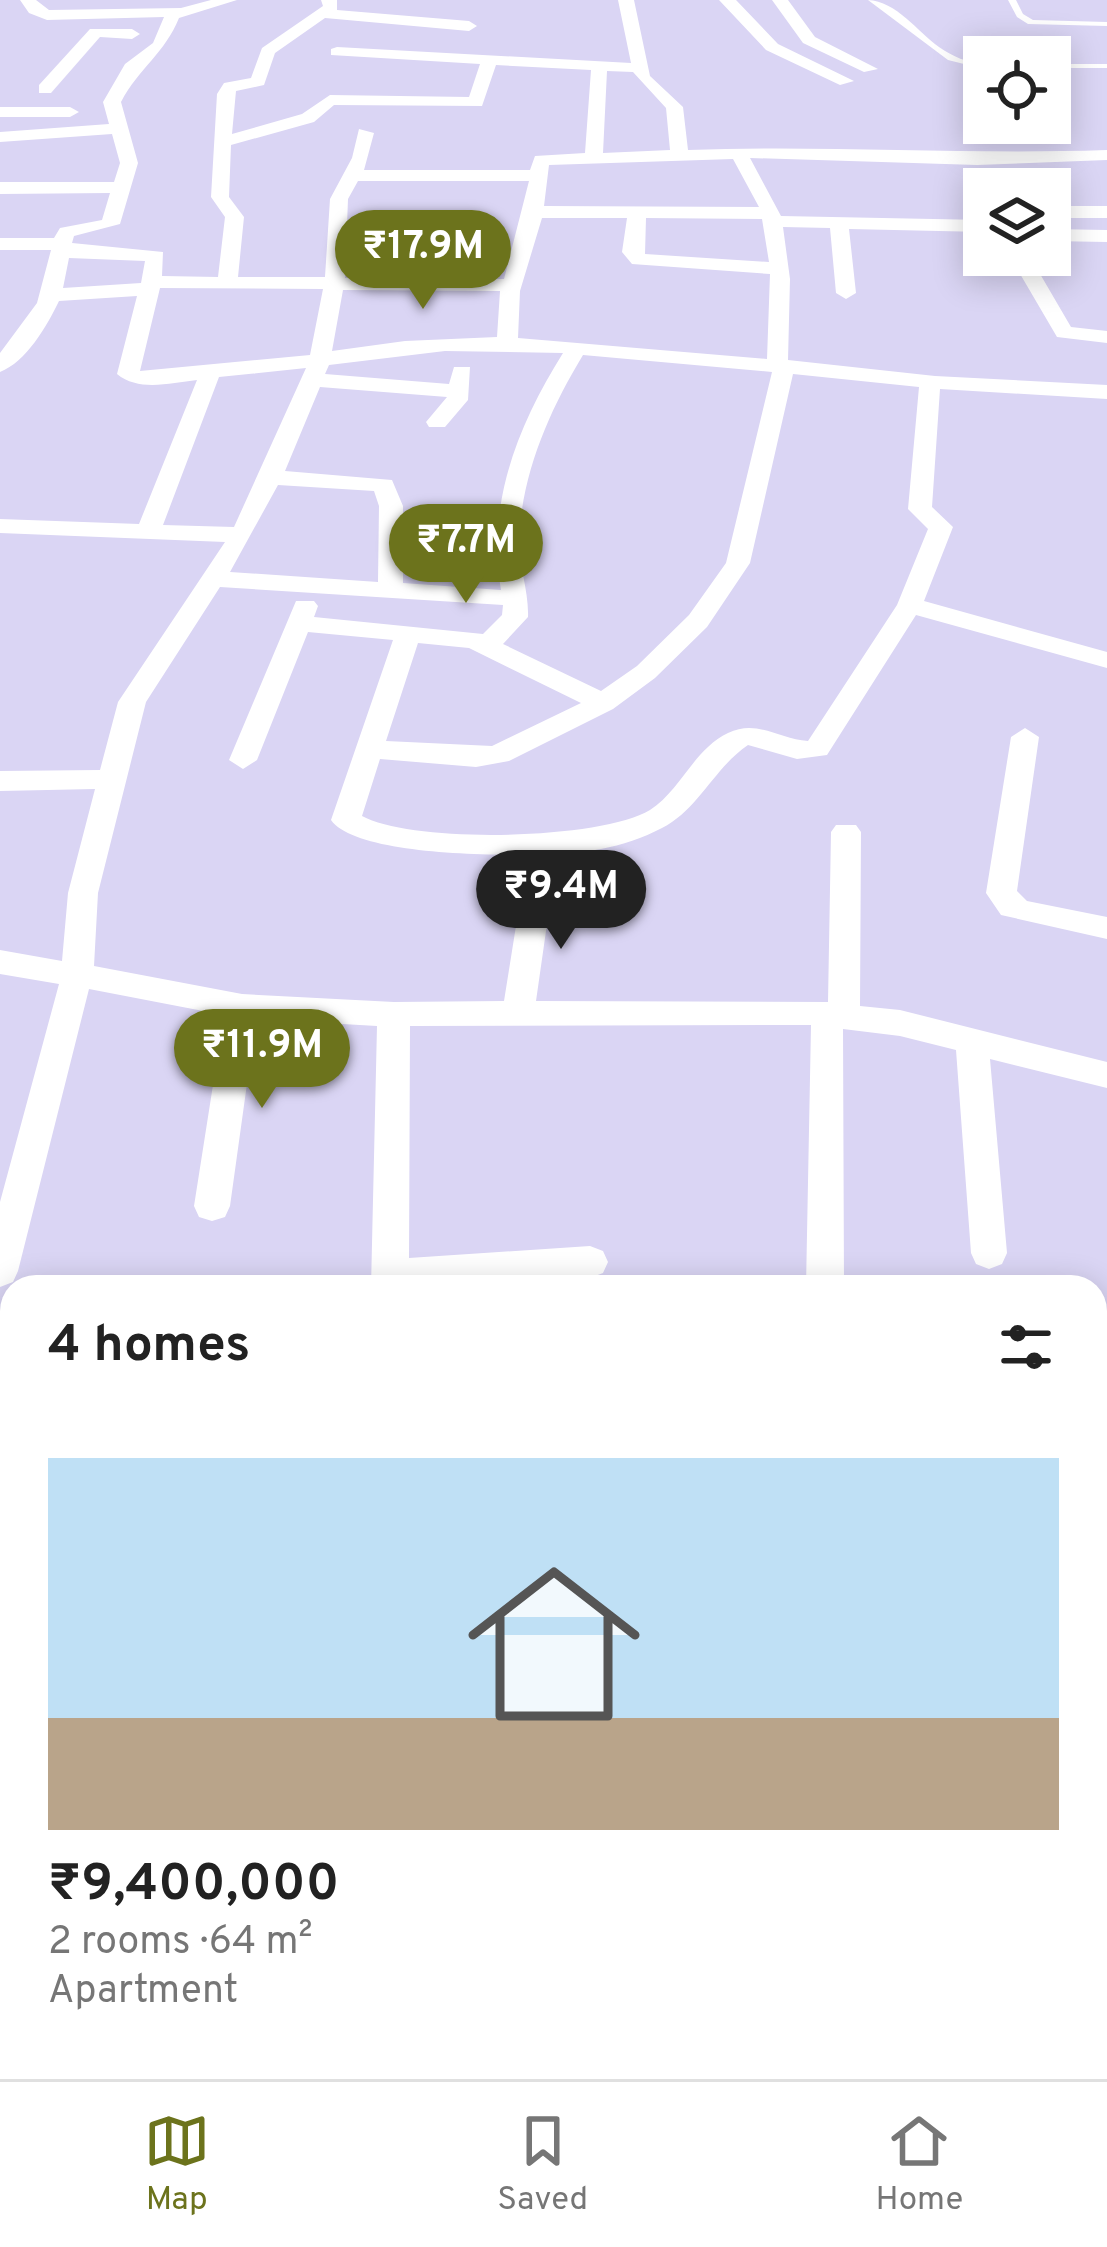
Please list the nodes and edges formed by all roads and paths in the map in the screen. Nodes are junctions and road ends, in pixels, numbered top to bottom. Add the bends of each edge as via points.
1 (28, 0) edge
2 (229, 0) edge
3 (626, 0) edge
4 (727, 0) edge
5 (780, 0) edge
6 (872, 0) edge
7 (1012, 0) edge
8 (325, 6) edge
9 (104, 7) edge
10 (178, 12) junction
11 (1107, 24) edge
12 (469, 26) dead end
13 (96, 32) junction
14 (164, 36) junction
15 (337, 52) dead end
16 (489, 61) junction
17 (963, 62) edge
18 (1071, 66) edge
19 (1107, 66) edge
20 (599, 67) junction
21 (641, 68) junction
22 (870, 68) dead end
23 (847, 81) dead end
24 (45, 89) dead end
25 (0, 112) edge
26 (117, 120) junction
27 (365, 133) dead end
28 (0, 137) edge
29 (221, 142) junction
30 (739, 154) junction
31 (1107, 155) edge
32 (680, 156) junction
33 (595, 158) junction
34 (976, 160) junction
35 (979, 168) edge
36 (352, 175) junction
37 (538, 176) junction
38 (123, 187) junction
39 (0, 188) edge
40 (534, 212) junction
41 (1071, 212) edge
42 (1107, 212) edge
43 (637, 213) junction
44 (769, 217) junction
45 (839, 222) junction
46 (963, 225) edge
47 (1071, 236) edge
48 (1107, 236) edge
49 (0, 244) edge
50 (59, 248) junction
51 (778, 269) junction
52 (1031, 276) edge
53 (226, 282) junction
54 (334, 282) junction
55 (150, 285) junction
56 (512, 285) junction
57 (846, 293) dead end
58 (51, 295) junction
59 (1107, 337) edge
60 (507, 342) junction
61 (465, 343) junction
62 (578, 346) junction
63 (0, 365) edge
64 (780, 365) junction
65 (316, 370) junction
66 (210, 374) junction
67 (930, 383) junction
68 (459, 391) junction
69 (1107, 392) edge
70 (437, 422) dead end
71 (271, 476) junction
72 (0, 526) edge
73 (149, 530) junction
74 (242, 535) junction
75 (214, 579) junction
76 (314, 586) junction
77 (390, 590) junction
78 (514, 598) junction
79 (910, 605) junction
80 (298, 622) junction
81 (408, 633) junction
82 (488, 644) junction
83 (1107, 660) edge
84 (603, 703) junction
85 (1025, 736) dead end
86 (368, 749) junction
87 (243, 760) dead end
88 (109, 779) junction
89 (0, 781) edge
90 (846, 832) dead end
91 (538, 882) dead end
92 (1107, 928) edge
93 (0, 962) edge
94 (77, 975) junction
95 (242, 1006) junction
96 (518, 1012) junction
97 (394, 1014) junction
98 (836, 1016) junction
99 (972, 1041) junction
100 (1107, 1075) edge
101 (212, 1206) dead end
102 (988, 1253) dead end
103 (590, 1262) dead end
104 (0, 1270) edge
105 (390, 1275) edge
106 (453, 1275) edge
107 (825, 1275) edge

1 - 9 street via 40,14
2 - 10 street
3 - 21 street
4 - 23 street via 772,46
5 - 22 street via 809,40
6 - 17 lane via 943,58
7 - 11 lane via 1031,22
8 - 12 street
8 - 29 street via 268,51 258,81 227,89
9 - 10 street
9 - 13 street
10 - 14 street
13 - 14 street
13 - 24 street
14 - 26 street via 125,75 112,102
15 - 16 street
16 - 20 street
16 - 29 street via 476,102 330,100 308,118
18 - 19 lane
20 - 21 street
20 - 33 street
21 - 32 street via 674,107
25 - 26 street
26 - 28 street
26 - 38 street via 128,163
27 - 36 street
29 - 53 street via 220,197 235,217
30 - 32 street
30 - 34 street
30 - 44 street
31 - 34 street
32 - 33 street
33 - 37 street via 542,160
34 - 35 street
36 - 37 street
36 - 54 street via 339,199
37 - 40 street
38 - 39 street
38 - 50 street via 110,224 67,232
40 - 43 street
40 - 56 street
41 - 42 street
43 - 44 street
43 - 51 street via 638,260
44 - 45 street
44 - 51 street
45 - 46 street
45 - 57 street
47 - 48 street
49 - 50 street
50 - 55 street via 156,256
50 - 58 street
51 - 64 street
52 - 59 street via 1064,333
53 - 54 street
53 - 55 street
54 - 56 street
54 - 65 street
55 - 58 street
55 - 66 street via 128,374
56 - 60 street
58 - 63 street
60 - 61 street
60 - 62 street
61 - 65 street via 396,344
61 - 68 street
62 - 64 street
62 - 78 street via 553,384 512,496 506,547
64 - 67 street
64 - 84 street via 738,563 698,621
65 - 66 street
65 - 68 street
65 - 71 street
66 - 73 street
67 - 69 street
67 - 79 street via 920,509 941,527
68 - 70 street
71 - 74 street
71 - 77 street via 384,485
72 - 73 street
73 - 74 street
74 - 75 street
75 - 76 street
75 - 88 street via 132,702
76 - 77 street
76 - 80 street
77 - 78 street
78 - 82 street via 515,617
79 - 83 street
79 - 86 street via 817,748 804,753 757,737 736,740 666,813 598,839 466,842 352,827 348,809
80 - 81 street
80 - 87 street
81 - 82 street
81 - 86 street
82 - 84 street
84 - 86 street via 499,754
85 - 92 street via 1001,892 1023,911
88 - 89 street
88 - 94 street via 83,893
90 - 98 street
91 - 96 street
93 - 94 street
94 - 95 street
94 - 104 street
95 - 97 street
95 - 101 street
96 - 97 street
96 - 98 street
97 - 105 street
98 - 99 street
98 - 107 street
99 - 100 street
99 - 102 street
103 - 106 street

